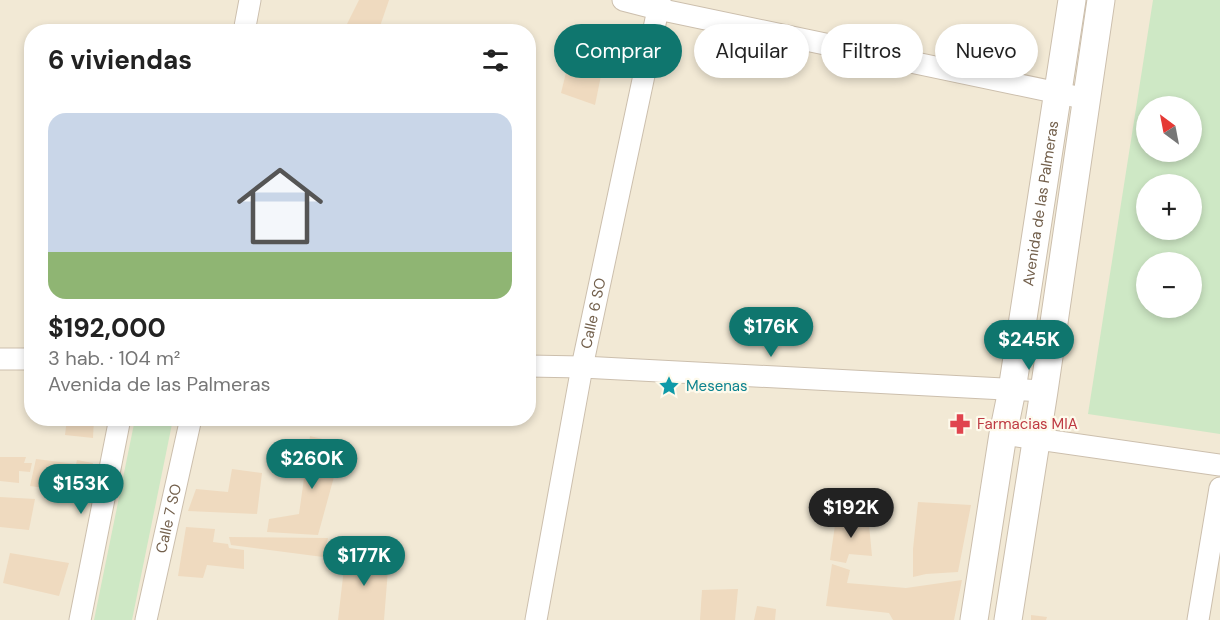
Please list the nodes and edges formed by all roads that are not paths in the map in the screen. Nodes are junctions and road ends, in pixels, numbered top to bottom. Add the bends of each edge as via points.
1 (250, 0) edge
2 (623, 0) edge
3 (1072, 0) edge
4 (1101, 0) edge
5 (659, 5) edge
6 (246, 24) edge
7 (1057, 93) junction
8 (1087, 99) junction
9 (0, 359) edge
10 (24, 359) edge
11 (536, 366) edge
12 (582, 367) junction
13 (1012, 390) junction
14 (1044, 391) junction
15 (118, 426) edge
16 (188, 426) edge
17 (1003, 434) junction
18 (1037, 440) junction
19 (1220, 465) edge
20 (1220, 488) edge
21 (80, 620) edge
22 (146, 620) edge
23 (536, 620) edge
24 (974, 620) edge
25 (1008, 620) edge
26 (1198, 620) edge

1 - 6 street
2 - 5 street
3 - 7 street, Avenida de las Palmeras
4 - 8 street, Avenida de las Palmeras
5 - 7 street
5 - 12 street, Calle 6 SO
7 - 8 street
7 - 13 street, Avenida de las Palmeras
8 - 14 street, Avenida de las Palmeras
9 - 10 street
11 - 12 street
12 - 13 street
12 - 23 street, Calle 6 SO
13 - 14 street
13 - 17 street, Avenida de las Palmeras
14 - 18 street, Avenida de las Palmeras
15 - 21 street
16 - 22 street, Calle 7 SO
17 - 18 street
17 - 24 street, Avenida de las Palmeras
18 - 19 street
18 - 25 street, Avenida de las Palmeras
20 - 26 street

